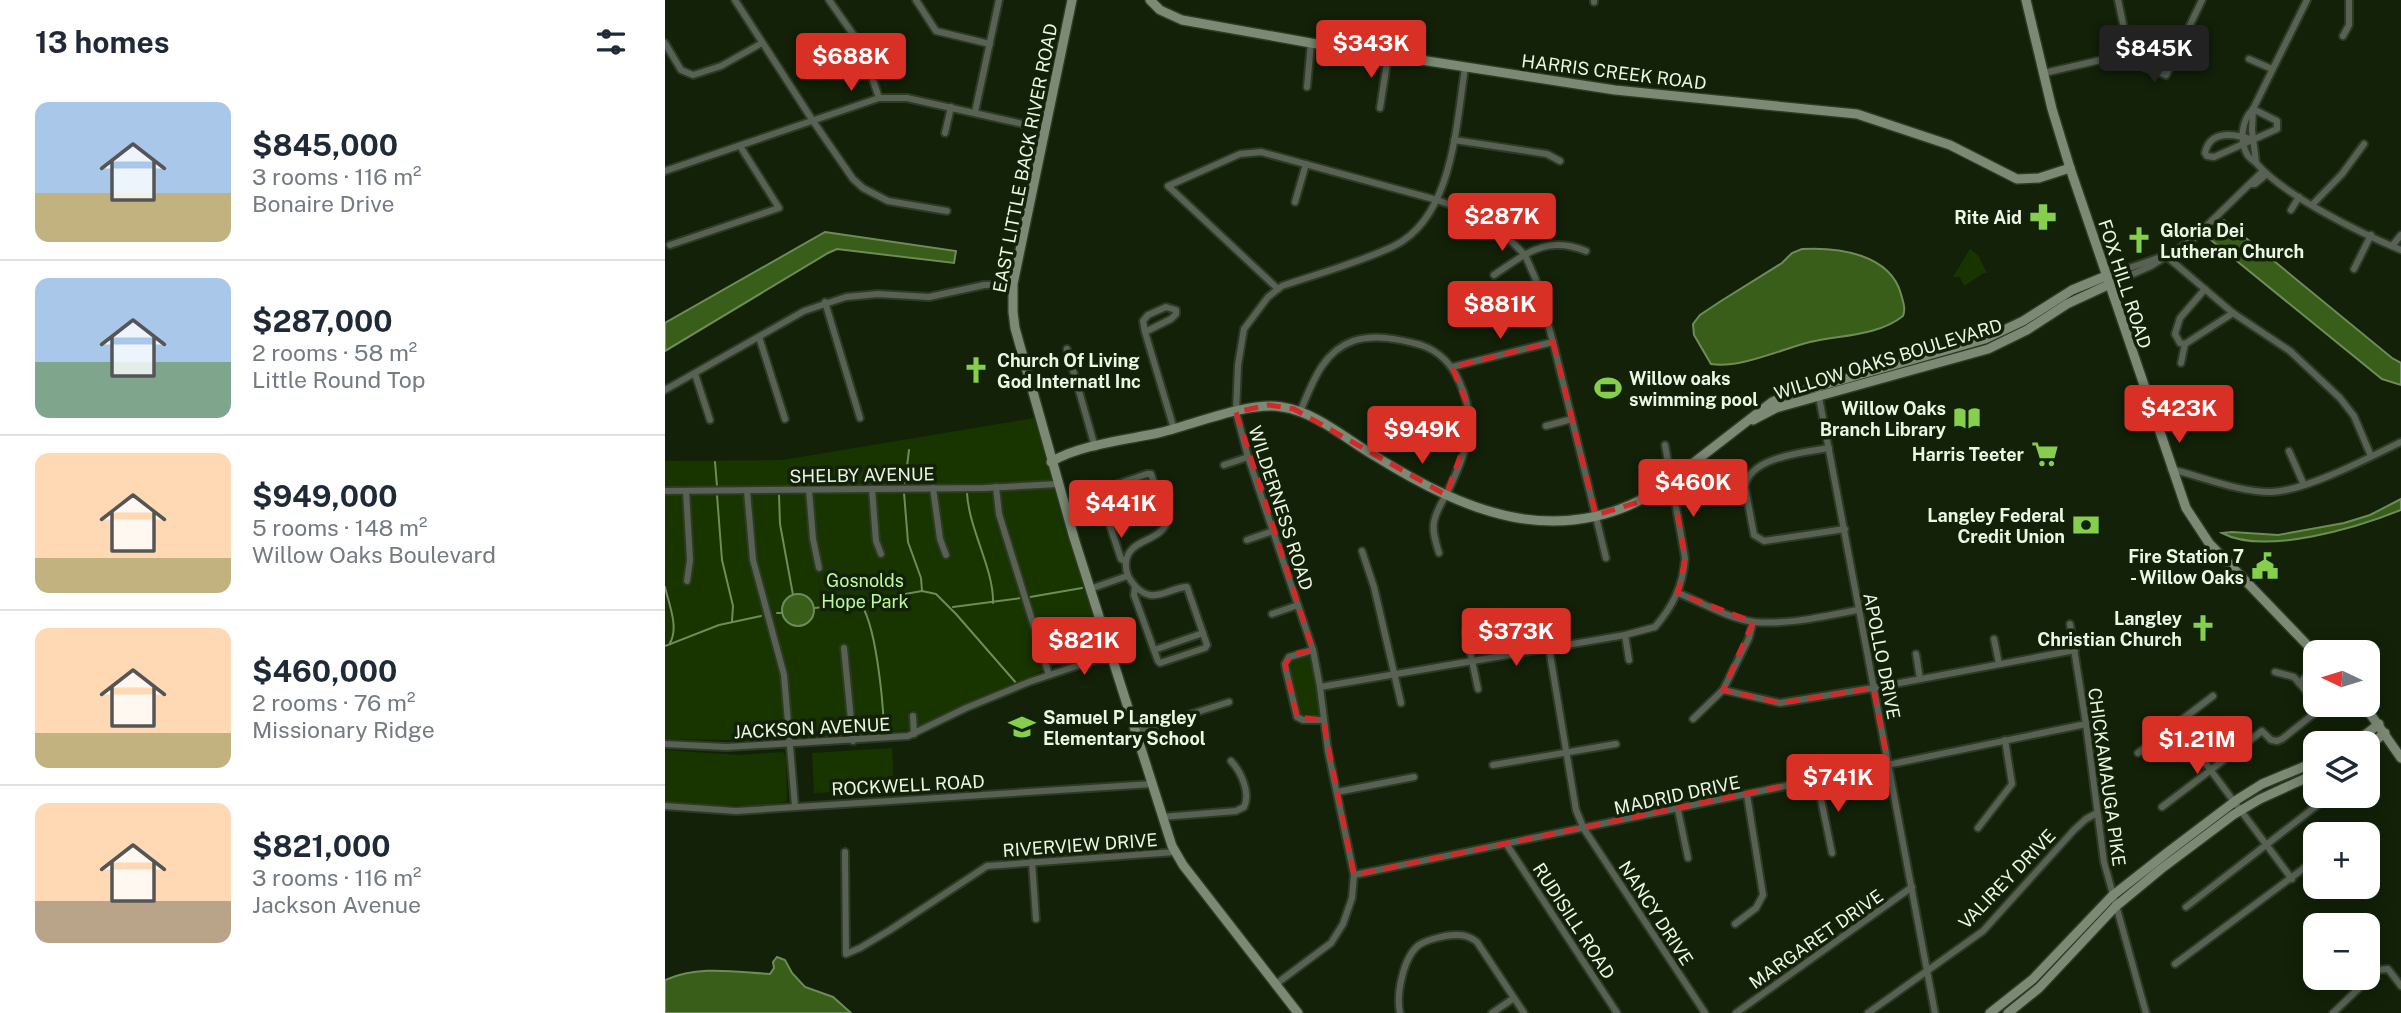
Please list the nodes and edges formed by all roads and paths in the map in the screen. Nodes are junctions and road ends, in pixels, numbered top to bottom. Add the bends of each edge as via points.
1 (735, 0) edge
2 (829, 0) edge
3 (916, 0) edge
4 (999, 0) edge
5 (1072, 0) edge
6 (1150, 0) edge
7 (2026, 0) edge
8 (2118, 0) edge
9 (2202, 0) edge
10 (2349, 0) edge
11 (2304, 1) edge
12 (2343, 36) dead end
13 (665, 43) edge
14 (762, 43) junction
15 (1311, 43) junction
16 (990, 44) junction
17 (1388, 56) junction
18 (2249, 59) dead end
19 (2125, 60) junction
20 (1465, 68) junction
21 (2272, 69) junction
22 (2044, 73) junction
23 (1307, 87) dead end
24 (879, 98) junction
25 (951, 107) junction
26 (1380, 108) dead end
27 (2253, 109) junction
28 (975, 112) junction
29 (813, 121) junction
30 (1045, 129) junction
31 (945, 133) dead end
32 (1454, 140) junction
33 (2243, 140) junction
34 (2253, 140) junction
35 (2364, 144) dead end
36 (740, 146) junction
37 (1560, 161) dead end
38 (2256, 162) junction
39 (1306, 164) junction
40 (2070, 168) junction
41 (665, 171) edge
42 (2265, 173) junction
43 (2299, 197) junction
44 (1437, 200) junction
45 (1295, 202) dead end
46 (2312, 205) junction
47 (2291, 210) dead end
48 (947, 211) dead end
49 (2371, 235) junction
50 (2401, 235) edge
51 (670, 245) dead end
52 (2392, 246) junction
53 (2401, 250) edge
54 (1586, 251) dead end
55 (1524, 255) junction
56 (2166, 256) junction
57 (2354, 269) dead end
58 (1494, 275) dead end
59 (2107, 280) junction
60 (1013, 284) junction
61 (1278, 289) junction
62 (2205, 289) junction
63 (825, 302) junction
64 (2233, 313) junction
65 (1145, 332) junction
66 (759, 337) junction
67 (1553, 342) junction
68 (2185, 344) junction
69 (1067, 349) dead end
70 (2181, 363) dead end
71 (1453, 367) junction
72 (695, 374) junction
73 (665, 390) edge
74 (1818, 391) junction
75 (1236, 412) junction
76 (1300, 412) junction
77 (860, 418) dead end
78 (785, 419) dead end
79 (1572, 419) junction
80 (710, 420) dead end
81 (1546, 426) dead end
82 (1174, 429) junction
83 (2401, 442) edge
84 (1665, 445) dead end
85 (1095, 447) junction
86 (1829, 448) junction
87 (2289, 451) dead end
88 (2371, 456) junction
89 (1248, 457) junction
90 (1051, 462) junction
91 (1224, 466) dead end
92 (2171, 469) junction
93 (1672, 479) junction
94 (1275, 482) dead end
95 (1154, 483) junction
96 (1058, 484) junction
97 (2304, 485) junction
98 (996, 487) junction
99 (1258, 487) junction
100 (933, 488) junction
101 (809, 489) junction
102 (872, 489) junction
103 (665, 491) edge
104 (686, 491) junction
105 (747, 491) junction
106 (1446, 495) junction
107 (1102, 502) junction
108 (1596, 515) junction
109 (1845, 529) junction
110 (1273, 531) junction
111 (1247, 540) dead end
112 (1362, 551) dead end
113 (1439, 553) dead end
114 (880, 554) dead end
115 (946, 555) dead end
116 (1607, 558) dead end
117 (1126, 562) junction
118 (819, 568) dead end
119 (1127, 576) junction
120 (687, 581) dead end
121 (1135, 586) junction
122 (1090, 589) junction
123 (1678, 593) junction
124 (1298, 606) junction
125 (1858, 610) junction
126 (1272, 614) dead end
127 (1544, 618) dead end
128 (1753, 622) junction
129 (2070, 624) dead end
130 (1466, 632) dead end
131 (1203, 633) junction
132 (1625, 635) junction
133 (1994, 639) dead end
134 (2303, 640) edge
135 (843, 648) dead end
136 (1549, 648) junction
137 (1154, 650) junction
138 (1313, 650) junction
139 (2075, 650) junction
140 (1112, 654) junction
141 (1916, 654) dead end
142 (1629, 660) dead end
143 (1473, 662) junction
144 (1999, 664) junction
145 (2276, 672) dead end
146 (1049, 674) junction
147 (1396, 674) junction
148 (1920, 679) junction
149 (2303, 680) edge
150 (2299, 683) junction
151 (1320, 687) junction
152 (1873, 688) junction
153 (2303, 688) edge
154 (1478, 689) dead end
155 (1723, 690) junction
156 (2213, 696) dead end
157 (1229, 702) dead end
158 (1401, 703) dead end
159 (913, 716) dead end
160 (2309, 718) edge
161 (2374, 718) edge
162 (1693, 719) dead end
163 (1323, 720) junction
164 (2087, 724) junction
165 (2176, 724) junction
166 (2382, 729) junction
167 (1137, 731) junction
168 (2378, 731) edge
169 (2380, 731) edge
170 (914, 734) junction
171 (2005, 740) junction
172 (853, 741) junction
173 (665, 744) edge
174 (1616, 744) dead end
175 (790, 745) junction
176 (1566, 752) junction
177 (2138, 753) dead end
178 (2401, 758) edge
179 (1231, 761) dead end
180 (1888, 764) junction
181 (1493, 765) dead end
182 (2303, 767) edge
183 (2210, 771) junction
184 (1414, 777) dead end
185 (2303, 779) edge
186 (1817, 780) junction
187 (1152, 784) junction
188 (1337, 792) junction
189 (1747, 795) junction
190 (665, 806) edge
191 (795, 806) junction
192 (2162, 807) dead end
193 (2236, 807) junction
194 (2314, 808) edge
195 (1678, 810) junction
196 (2097, 813) junction
197 (1162, 817) junction
198 (1584, 828) junction
199 (1978, 828) dead end
200 (1507, 845) junction
201 (2266, 845) junction
202 (845, 852) dead end
203 (1175, 852) junction
204 (1832, 853) dead end
205 (1688, 858) dead end
206 (1032, 862) junction
207 (2303, 869) edge
208 (1354, 875) junction
209 (2292, 878) junction
210 (1912, 887) junction
211 (2112, 896) junction
212 (2115, 907) junction
213 (2186, 907) dead end
214 (1036, 919) dead end
215 (1735, 924) dead end
216 (2175, 964) dead end
217 (1927, 971) junction
218 (1276, 984) junction
219 (2401, 986) edge
220 (1514, 998) junction
221 (1298, 1013) edge
222 (1400, 1013) edge
223 (1492, 1013) edge
224 (1524, 1013) edge
225 (1617, 1013) edge
226 (1705, 1013) edge
227 (1736, 1013) edge
228 (1868, 1013) edge
229 (1935, 1013) edge
230 (1990, 1013) edge
231 (2008, 1013) edge
232 (2146, 1013) edge
233 (2333, 1013) edge

1 - 14 street
2 - 24 street via 862,47
3 - 16 street via 936,31
4 - 16 street
5 - 30 street, EAST LITTLE BACK RIVER ROAD
6 - 15 street, HARRIS CREEK ROAD via 1171,17
7 - 22 street, FOX HILL ROAD
8 - 19 street via 2126,33
9 - 19 street via 2166,75
10 - 12 street via 2349,25
11 - 21 street
13 - 14 street via 681,70 693,75
14 - 29 street
15 - 17 street, HARRIS CREEK ROAD
15 - 23 street
16 - 28 street
17 - 20 street, HARRIS CREEK ROAD
17 - 26 street
18 - 21 street
19 - 22 street via 2105,59
20 - 32 street, WILDERNESS ROAD
20 - 40 street, HARRIS CREEK ROAD via 1615,90 1857,114 1950,145 2017,179
21 - 27 street
22 - 40 street, FOX HILL ROAD
24 - 25 street
24 - 29 street
25 - 28 street
25 - 31 street
27 - 33 street via 2244,123
27 - 34 street
27 - 34 street via 2279,125
28 - 30 street
29 - 36 street
29 - 48 street via 863,188 901,205
30 - 60 street, EAST LITTLE BACK RIVER ROAD
32 - 37 street via 1547,154
32 - 44 street, WILDERNESS ROAD via 1447,178
33 - 33 street via 2216,136 2205,153 2214,157
33 - 34 street
33 - 38 street via 2247,154
34 - 38 street
35 - 46 street
36 - 41 street
36 - 51 street via 779,208
38 - 42 street
39 - 44 street
39 - 45 street
39 - 61 street via 1261,152 1240,154 1168,186
40 - 59 street, FOX HILL ROAD
42 - 43 street
42 - 56 street via 2192,240
43 - 46 street
43 - 47 street
44 - 55 street via 1496,226
44 - 61 street, WILDERNESS ROAD via 1422,224 1396,245
46 - 49 street
49 - 52 street
49 - 57 street
50 - 52 street
52 - 53 street
54 - 55 street via 1560,244
55 - 58 street
55 - 67 street
56 - 59 street via 2151,266
56 - 62 street
59 - 74 street, WILLOW OAKS BOULEVARD via 1988,349
59 - 92 street, FOX HILL ROAD
60 - 63 street via 929,297 864,294
60 - 90 street, EAST LITTLE BACK RIVER ROAD via 1015,328
61 - 75 street, WILDERNESS ROAD via 1244,330
62 - 64 street
62 - 68 street via 2177,324 2175,334
63 - 66 street
63 - 77 street
64 - 68 street
64 - 88 street via 2290,351 2340,398 2354,416
65 - 65 street via 1143,321 1148,315 1166,307 1176,310 1174,317
65 - 82 street
66 - 72 street
66 - 78 street
67 - 71 street
67 - 79 street
68 - 70 street
69 - 85 street
71 - 76 street via 1425,346 1395,339 1356,340 1340,346 1322,364
71 - 106 street via 1468,407 1469,432 1465,455
72 - 73 street
72 - 80 street
74 - 86 street, APOLLO DRIVE
74 - 93 street, WILLOW OAKS BOULEVARD via 1748,421
75 - 76 street, WILLOW OAKS BOULEVARD via 1269,405
75 - 82 street, WILLOW OAKS BOULEVARD
75 - 89 street, WILDERNESS ROAD
76 - 106 street, WILLOW OAKS BOULEVARD
79 - 81 street
79 - 108 street
82 - 85 street, WILLOW OAKS BOULEVARD
83 - 88 street
84 - 93 street
85 - 90 street, WILLOW OAKS BOULEVARD
86 - 109 street, APOLLO DRIVE
86 - 109 street via 1776,458 1749,476 1745,487 1753,536 1764,541
87 - 97 street
88 - 97 street
89 - 91 street
89 - 99 street, WILDERNESS ROAD
90 - 96 street, EAST LITTLE BACK RIVER ROAD
92 - 97 street via 2259,491
92 - 134 street, FOX HILL ROAD via 2201,533
93 - 108 street, WILLOW OAKS BOULEVARD via 1639,502
93 - 123 street via 1685,558
94 - 99 street
95 - 107 street
95 - 107 street via 1147,474 1100,490
95 - 117 street via 1167,522 1159,533 1133,546
96 - 98 street, SHELBY AVENUE
96 - 122 street, EAST LITTLE BACK RIVER ROAD
98 - 100 street, SHELBY AVENUE
98 - 146 street via 999,513
99 - 110 street, WILDERNESS ROAD
100 - 102 street, SHELBY AVENUE
100 - 115 street
101 - 102 street, SHELBY AVENUE
101 - 105 street, SHELBY AVENUE
101 - 118 street
102 - 114 street
103 - 104 street, SHELBY AVENUE
104 - 105 street, SHELBY AVENUE
104 - 120 street
105 - 175 street via 753,560 784,675
106 - 108 street, WILLOW OAKS BOULEVARD via 1513,519 1563,522
106 - 113 street via 1433,526
107 - 117 street via 1121,559
108 - 116 street
109 - 125 street, APOLLO DRIVE
110 - 111 street
110 - 124 street, WILDERNESS ROAD
112 - 147 street
117 - 119 street
119 - 121 street
119 - 122 street
121 - 131 street via 1151,595 1187,587
121 - 137 street via 1134,596
122 - 140 street, EAST LITTLE BACK RIVER ROAD
123 - 128 street
123 - 132 street via 1654,627
124 - 126 street
124 - 138 street, WILDERNESS ROAD
125 - 128 street via 1780,623
125 - 152 street, APOLLO DRIVE
127 - 136 street, NANCY DRIVE
128 - 155 street
129 - 139 street, CHICKAMAUGA PIKE
130 - 143 street
131 - 137 street
131 - 137 street via 1205,648 1183,656 1160,663
132 - 136 street
132 - 142 street
133 - 144 street
135 - 172 street
136 - 143 street
136 - 176 street, NANCY DRIVE
138 - 151 street, WILDERNESS ROAD
138 - 163 street via 1289,657 1285,664 1297,718
139 - 144 street
139 - 164 street, CHICKAMAUGA PIKE
140 - 146 street, JACKSON AVENUE
140 - 167 street, EAST LITTLE BACK RIVER ROAD
141 - 148 street
143 - 147 street
143 - 154 street
144 - 148 street
145 - 150 street
146 - 170 street, JACKSON AVENUE
147 - 151 street
147 - 158 street
148 - 152 street
149 - 150 street
150 - 153 street
151 - 163 street, WILDERNESS ROAD
152 - 155 street via 1780,703
152 - 180 street, APOLLO DRIVE
155 - 162 street
156 - 165 street
157 - 167 street
159 - 170 street
160 - 183 street via 2280,741 2262,731
161 - 166 street
163 - 188 street, WILDERNESS ROAD
164 - 171 street, MADRID DRIVE
164 - 196 street, CHICKAMAUGA PIKE
165 - 177 street
165 - 183 street
166 - 168 street
166 - 169 street
166 - 178 street
167 - 187 street, EAST LITTLE BACK RIVER ROAD
170 - 172 street, JACKSON AVENUE
171 - 180 street, MADRID DRIVE
171 - 199 street via 2012,785
172 - 175 street, JACKSON AVENUE
173 - 175 street, JACKSON AVENUE
174 - 176 street
175 - 191 street
176 - 181 street
176 - 198 street, NANCY DRIVE via 1576,810
179 - 197 street via 1241,774 1247,800 1244,807
180 - 186 street, MADRID DRIVE
180 - 210 street, APOLLO DRIVE
182 - 193 street via 2262,784
183 - 192 street
183 - 193 street
184 - 188 street
185 - 193 street
186 - 189 street, MADRID DRIVE
186 - 204 street
187 - 191 street, ROCKWELL ROAD
187 - 197 street, EAST LITTLE BACK RIVER ROAD
188 - 208 street, WILDERNESS ROAD
189 - 195 street, MADRID DRIVE
189 - 215 street via 1763,895 1756,908
190 - 191 street, ROCKWELL ROAD via 736,811
193 - 201 street
193 - 211 street
193 - 212 street
194 - 201 street
195 - 198 street, MADRID DRIVE
195 - 205 street
196 - 211 street, CHICKAMAUGA PIKE
196 - 217 street, VALIREY DRIVE via 2074,830 1983,931
197 - 203 street, EAST LITTLE BACK RIVER ROAD
198 - 200 street, MADRID DRIVE
198 - 226 street, NANCY DRIVE
200 - 208 street, MADRID DRIVE
200 - 225 street, RUDISILL ROAD
201 - 209 street
201 - 213 street
202 - 206 street, RIVERVIEW DRIVE via 846,954 987,866
203 - 206 street, RIVERVIEW DRIVE
203 - 218 street, EAST LITTLE BACK RIVER ROAD
206 - 214 street
207 - 209 street
208 - 218 street, WILDERNESS ROAD via 1352,898 1331,943
209 - 216 street
210 - 217 street, APOLLO DRIVE
210 - 227 street, MARGARET DRIVE
211 - 212 street, CHICKAMAUGA PIKE
211 - 230 street via 2033,979
212 - 231 street via 2039,988
212 - 232 street, CHICKAMAUGA PIKE
217 - 228 street, VALIREY DRIVE
217 - 229 street, APOLLO DRIVE
218 - 221 street, EAST LITTLE BACK RIVER ROAD
219 - 233 street via 2388,969 2378,970
220 - 222 street via 1477,942 1453,935 1422,943 1412,953 1400,986
220 - 223 street
220 - 224 street

